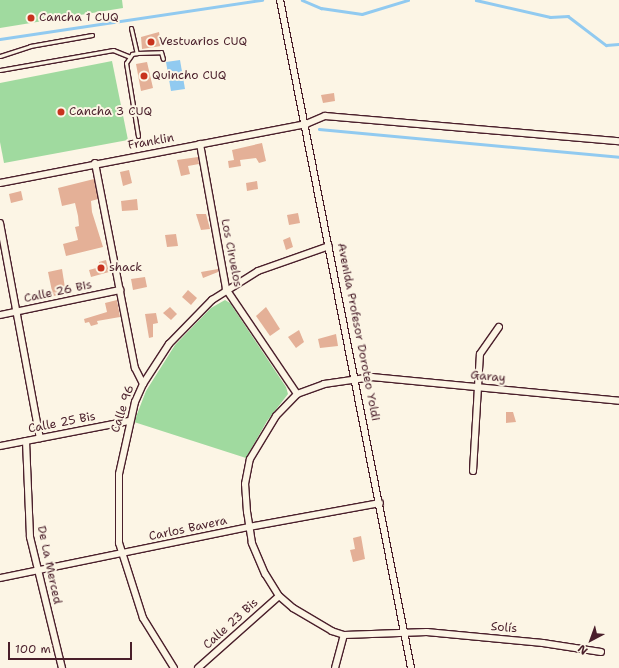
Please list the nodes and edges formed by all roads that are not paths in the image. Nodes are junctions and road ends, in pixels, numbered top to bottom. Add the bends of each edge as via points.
1 (280, 0) edge
2 (131, 28) dead end
3 (92, 35) dead end
4 (138, 53) junction
5 (0, 56) edge
6 (130, 57) junction
7 (163, 59) dead end
8 (0, 70) edge
9 (306, 124) junction
10 (138, 136) dead end
11 (619, 141) edge
12 (200, 144) junction
13 (96, 163) junction
14 (0, 183) edge
15 (0, 223) edge
16 (330, 246) junction
17 (120, 290) junction
18 (226, 290) junction
19 (17, 312) junction
20 (0, 316) edge
21 (500, 327) dead end
22 (355, 378) junction
23 (143, 384) junction
24 (479, 386) junction
25 (297, 394) junction
26 (619, 401) edge
27 (129, 421) junction
28 (40, 438) junction
29 (26, 441) junction
30 (0, 446) edge
31 (473, 471) dead end
32 (380, 503) junction
33 (249, 527) junction
34 (122, 554) junction
35 (38, 570) junction
36 (0, 578) edge
37 (279, 596) junction
38 (405, 633) junction
39 (344, 635) junction
40 (601, 652) dead end
41 (62, 668) edge
42 (174, 668) edge
43 (198, 668) edge
44 (335, 668) edge
45 (412, 668) edge

1 - 9 street, Avenida Profesor Doroteo Yoldi
2 - 4 lane
3 - 5 lane via 30,46
4 - 6 lane
4 - 7 lane via 161,52
6 - 8 lane via 113,50
6 - 10 lane via 126,63
9 - 11 street, Franklin via 325,116
9 - 12 street, Franklin
9 - 16 street, Avenida Profesor Doroteo Yoldi
12 - 13 street, Franklin
12 - 18 street, Los Ciruelos
13 - 14 street, Franklin
13 - 17 street
15 - 19 street
16 - 18 street, Calle 96 via 277,263
16 - 22 street, Avenida Profesor Doroteo Yoldi
17 - 19 street, Calle 26 Bis
17 - 23 street via 135,368
18 - 23 street, Calle 96 via 181,330
18 - 25 street, Los Ciruelos
19 - 20 street, Calle 26 Bis
19 - 28 street
21 - 24 street via 480,354
22 - 24 street, Garay
22 - 25 street, Garay via 324,384
22 - 32 street, Avenida Profesor Doroteo Yoldi
23 - 27 street, Calle 96
24 - 26 street, Garay
24 - 31 street
25 - 33 street via 276,416 250,459 246,484
27 - 28 street, Calle 25 Bis
27 - 34 street, Calle 96 via 122,455 118,497
28 - 29 street, Calle 25 Bis
29 - 30 street, Calle 25 Bis
29 - 35 street, De La Merced via 29,523
32 - 33 street, Carlos Bavera
32 - 38 street, Avenida Profesor Doroteo Yoldi
33 - 34 street, Carlos Bavera
33 - 37 street via 258,558
34 - 35 street, Carlos Bavera
34 - 42 street, Calle 96 via 143,618
35 - 36 street, Carlos Bavera
35 - 41 street, De La Merced
37 - 39 street via 311,620
37 - 43 street, Calle 23 Bis
38 - 39 street, Solís
38 - 40 street, Solís via 435,633 543,643
38 - 45 street, Avenida Profesor Doroteo Yoldi
39 - 44 street

